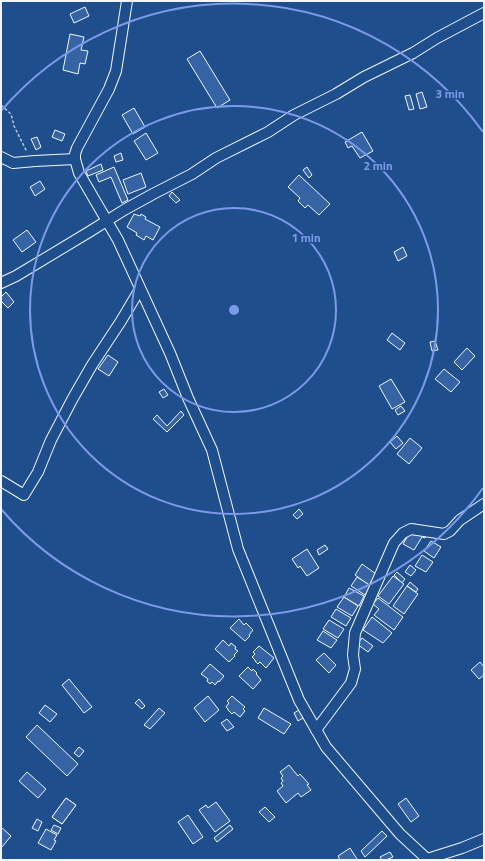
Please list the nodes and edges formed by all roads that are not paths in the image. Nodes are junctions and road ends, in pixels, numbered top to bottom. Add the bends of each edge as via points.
1 (127, 1) edge
2 (484, 14) edge
3 (1, 157) edge
4 (75, 159) junction
5 (107, 221) junction
6 (1, 284) edge
7 (140, 289) junction
8 (1, 481) edge
9 (484, 504) edge
10 (316, 730) junction
11 (484, 839) edge
12 (449, 856) edge
13 (426, 859) edge

1 - 4 street via 116,71 77,148
2 - 5 street via 437,38 413,54 364,76
3 - 4 street via 13,163
4 - 5 street via 82,180
5 - 6 street
5 - 7 street
7 - 8 street via 73,398 38,472 24,495
7 - 10 street via 212,450 238,548 299,700
9 - 10 street via 444,534 411,529 394,543 355,633 355,669 351,683
10 - 13 street via 326,747 374,804
11 - 12 street
12 - 13 street

